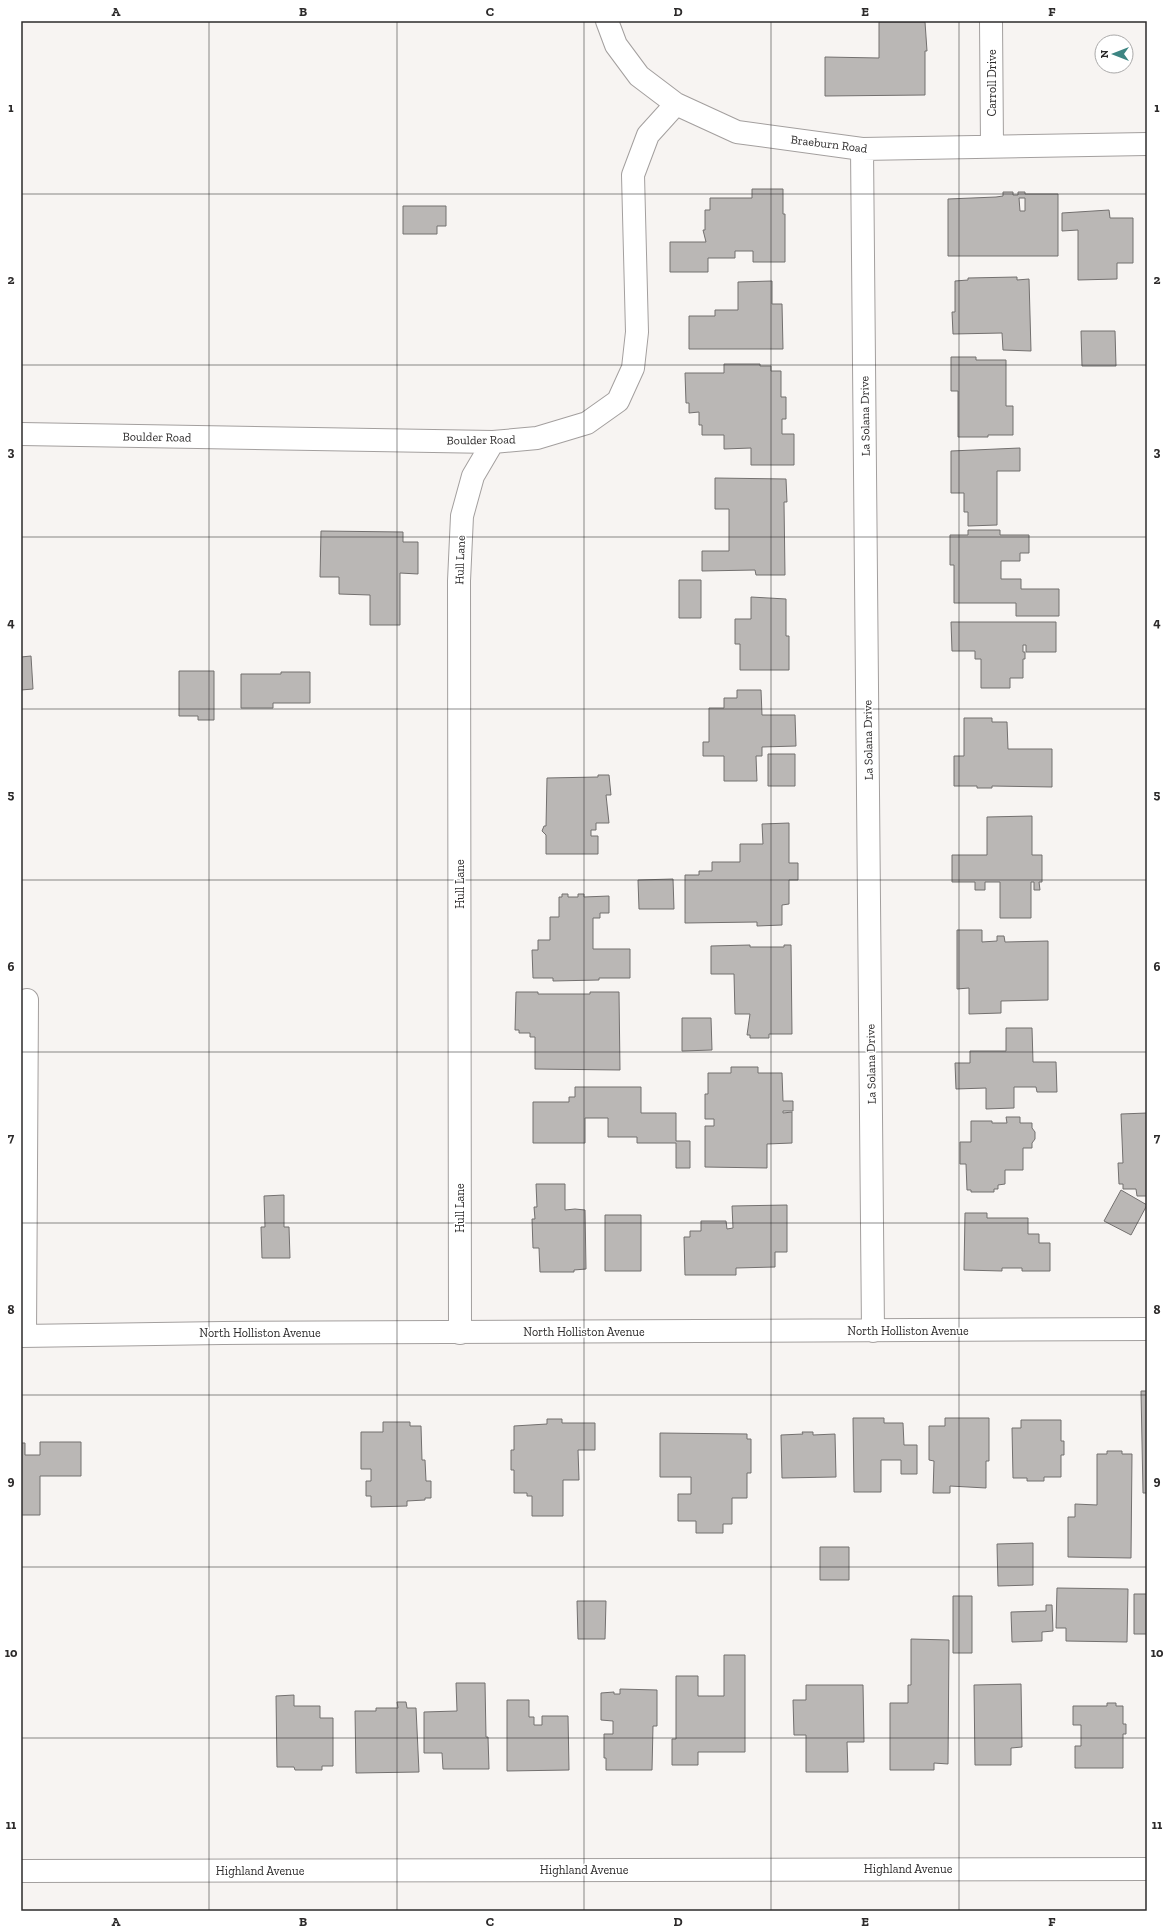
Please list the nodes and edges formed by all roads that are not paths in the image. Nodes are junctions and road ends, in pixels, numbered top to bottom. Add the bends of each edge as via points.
1 (607, 21) edge
2 (992, 21) edge
3 (676, 104) junction
4 (1147, 144) edge
5 (992, 146) junction
6 (862, 149) junction
7 (21, 434) edge
8 (493, 442) junction
9 (27, 1000) dead end
10 (1147, 1329) edge
11 (873, 1331) junction
12 (460, 1333) junction
13 (23, 1336) edge
14 (1147, 1869) edge
15 (21, 1871) edge

1 - 3 street, Braeburn Road via 616,45 639,76
2 - 5 street, Carroll Drive
3 - 6 street, Braeburn Road via 738,132
3 - 8 street, Boulder Road via 648,135 633,175 637,332 633,368 618,402 587,423 536,438
4 - 5 street, Braeburn Road
5 - 6 street, Braeburn Road
6 - 11 street, La Solana Drive
7 - 8 street, Boulder Road
8 - 12 street, Hull Lane via 473,476 462,516 459,581
9 - 13 street
10 - 11 street, North Holliston Avenue
11 - 12 street, North Holliston Avenue
12 - 13 street, North Holliston Avenue
14 - 15 street, Highland Avenue

